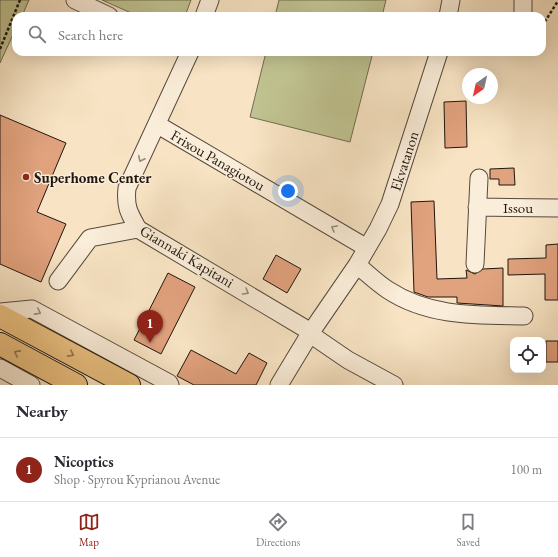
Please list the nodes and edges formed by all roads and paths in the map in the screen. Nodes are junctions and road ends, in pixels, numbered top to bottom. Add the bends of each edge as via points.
1 (20, 0) edge
2 (75, 0) edge
3 (210, 0) edge
4 (450, 0) edge
5 (523, 0) edge
6 (558, 1) edge
7 (15, 12) edge
8 (100, 12) edge
9 (206, 12) edge
10 (448, 12) edge
11 (523, 12) edge
12 (12, 20) edge
13 (546, 20) edge
14 (0, 49) edge
15 (187, 56) edge
16 (438, 56) edge
17 (158, 124) junction
18 (479, 178) dead end
19 (477, 207) junction
20 (558, 208) edge
21 (138, 229) junction
22 (368, 248) junction
23 (475, 264) dead end
24 (357, 265) junction
25 (58, 282) dead end
26 (0, 312) edge
27 (0, 316) edge
28 (524, 316) dead end
29 (310, 333) junction
30 (0, 344) edge
31 (0, 368) edge
32 (31, 385) edge
33 (76, 385) edge
34 (129, 385) edge
35 (170, 385) edge
36 (279, 385) edge
37 (394, 385) edge

1 - 7 path
2 - 8 street
3 - 9 street
4 - 10 street
5 - 11 street
6 - 13 path
12 - 14 path
15 - 17 street, Frixou Panagiotou
16 - 22 street, Ekvatanon via 390,204
17 -> 21 street, Giannaki Kapitani via 127,188 126,203
22 -> 17 street, Frixou Panagiotou
18 - 19 street
19 - 20 street, Issou
19 - 23 street
21 - 25 street via 90,238
21 -> 29 street, Giannaki Kapitani
22 - 24 street, Ekvatanon
24 - 28 street via 388,290 435,311 462,315
24 - 29 street, Ekvatanon
26 -> 35 street via 32,309
27 -> 34 main road
29 - 36 street, Ekvatanon
29 - 37 street, Giannaki Kapitani via 348,360
33 -> 30 main road
31 - 32 street

